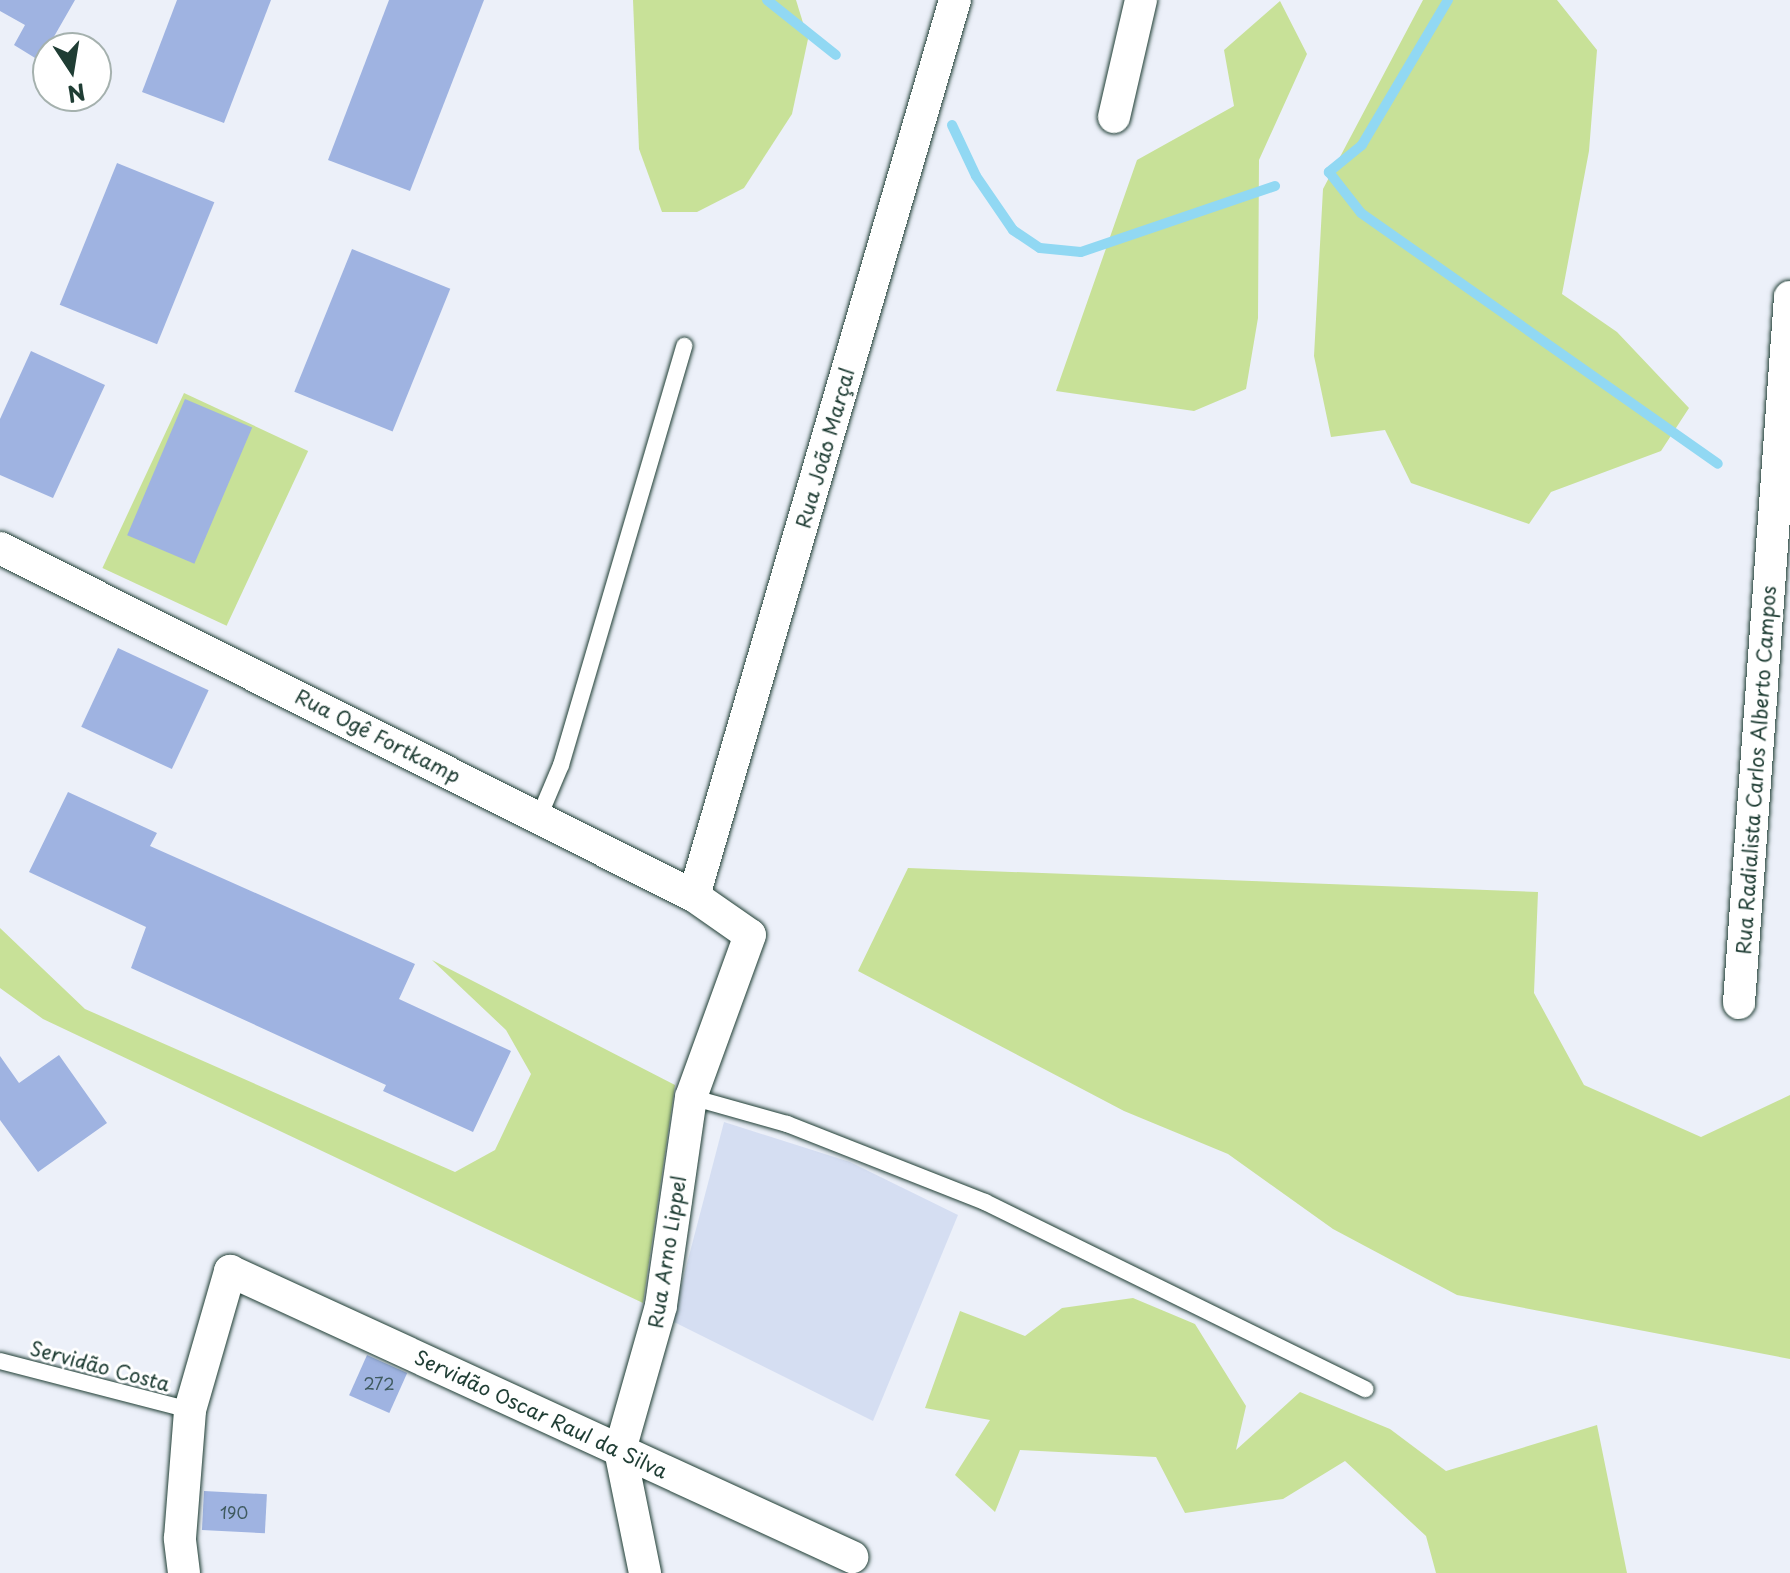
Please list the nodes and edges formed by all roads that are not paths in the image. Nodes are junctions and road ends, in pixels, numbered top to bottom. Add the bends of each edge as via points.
1 (955, 0) edge
2 (1141, 0) edge
3 (1114, 117) dead end
4 (1790, 297) edge
5 (684, 346) dead end
6 (0, 548) edge
7 (539, 817) junction
8 (694, 896) junction
9 (750, 935) joint
10 (1739, 1003) dead end
11 (691, 1097) junction
12 (0, 1361) edge
13 (1365, 1389) dead end
14 (190, 1410) junction
15 (620, 1450) junction
16 (852, 1557) dead end
17 (184, 1573) edge
18 (645, 1573) edge

1 - 8 street, Rua João Marçal
2 - 3 street
4 - 10 street, Rua Radialista Carlos Alberto Campos
5 - 7 lane via 561,765
6 - 7 street, Rua Ogê Fortkamp
7 - 8 street, Rua Ogê Fortkamp
8 - 9 street, Rua Ogê Fortkamp
9 - 11 street, Rua Arno Lippel
11 - 13 lane via 787,1124 985,1202 1234,1330
11 - 15 street, Rua Arno Lippel via 661,1306
12 - 14 lane, Servidão Costa
14 - 15 street, Servidão Oscar Raul da Silva via 230,1271
14 - 17 street via 181,1510
15 - 16 street, Servidão Oscar Raul da Silva
15 - 18 street, Rua Arno Lippel

